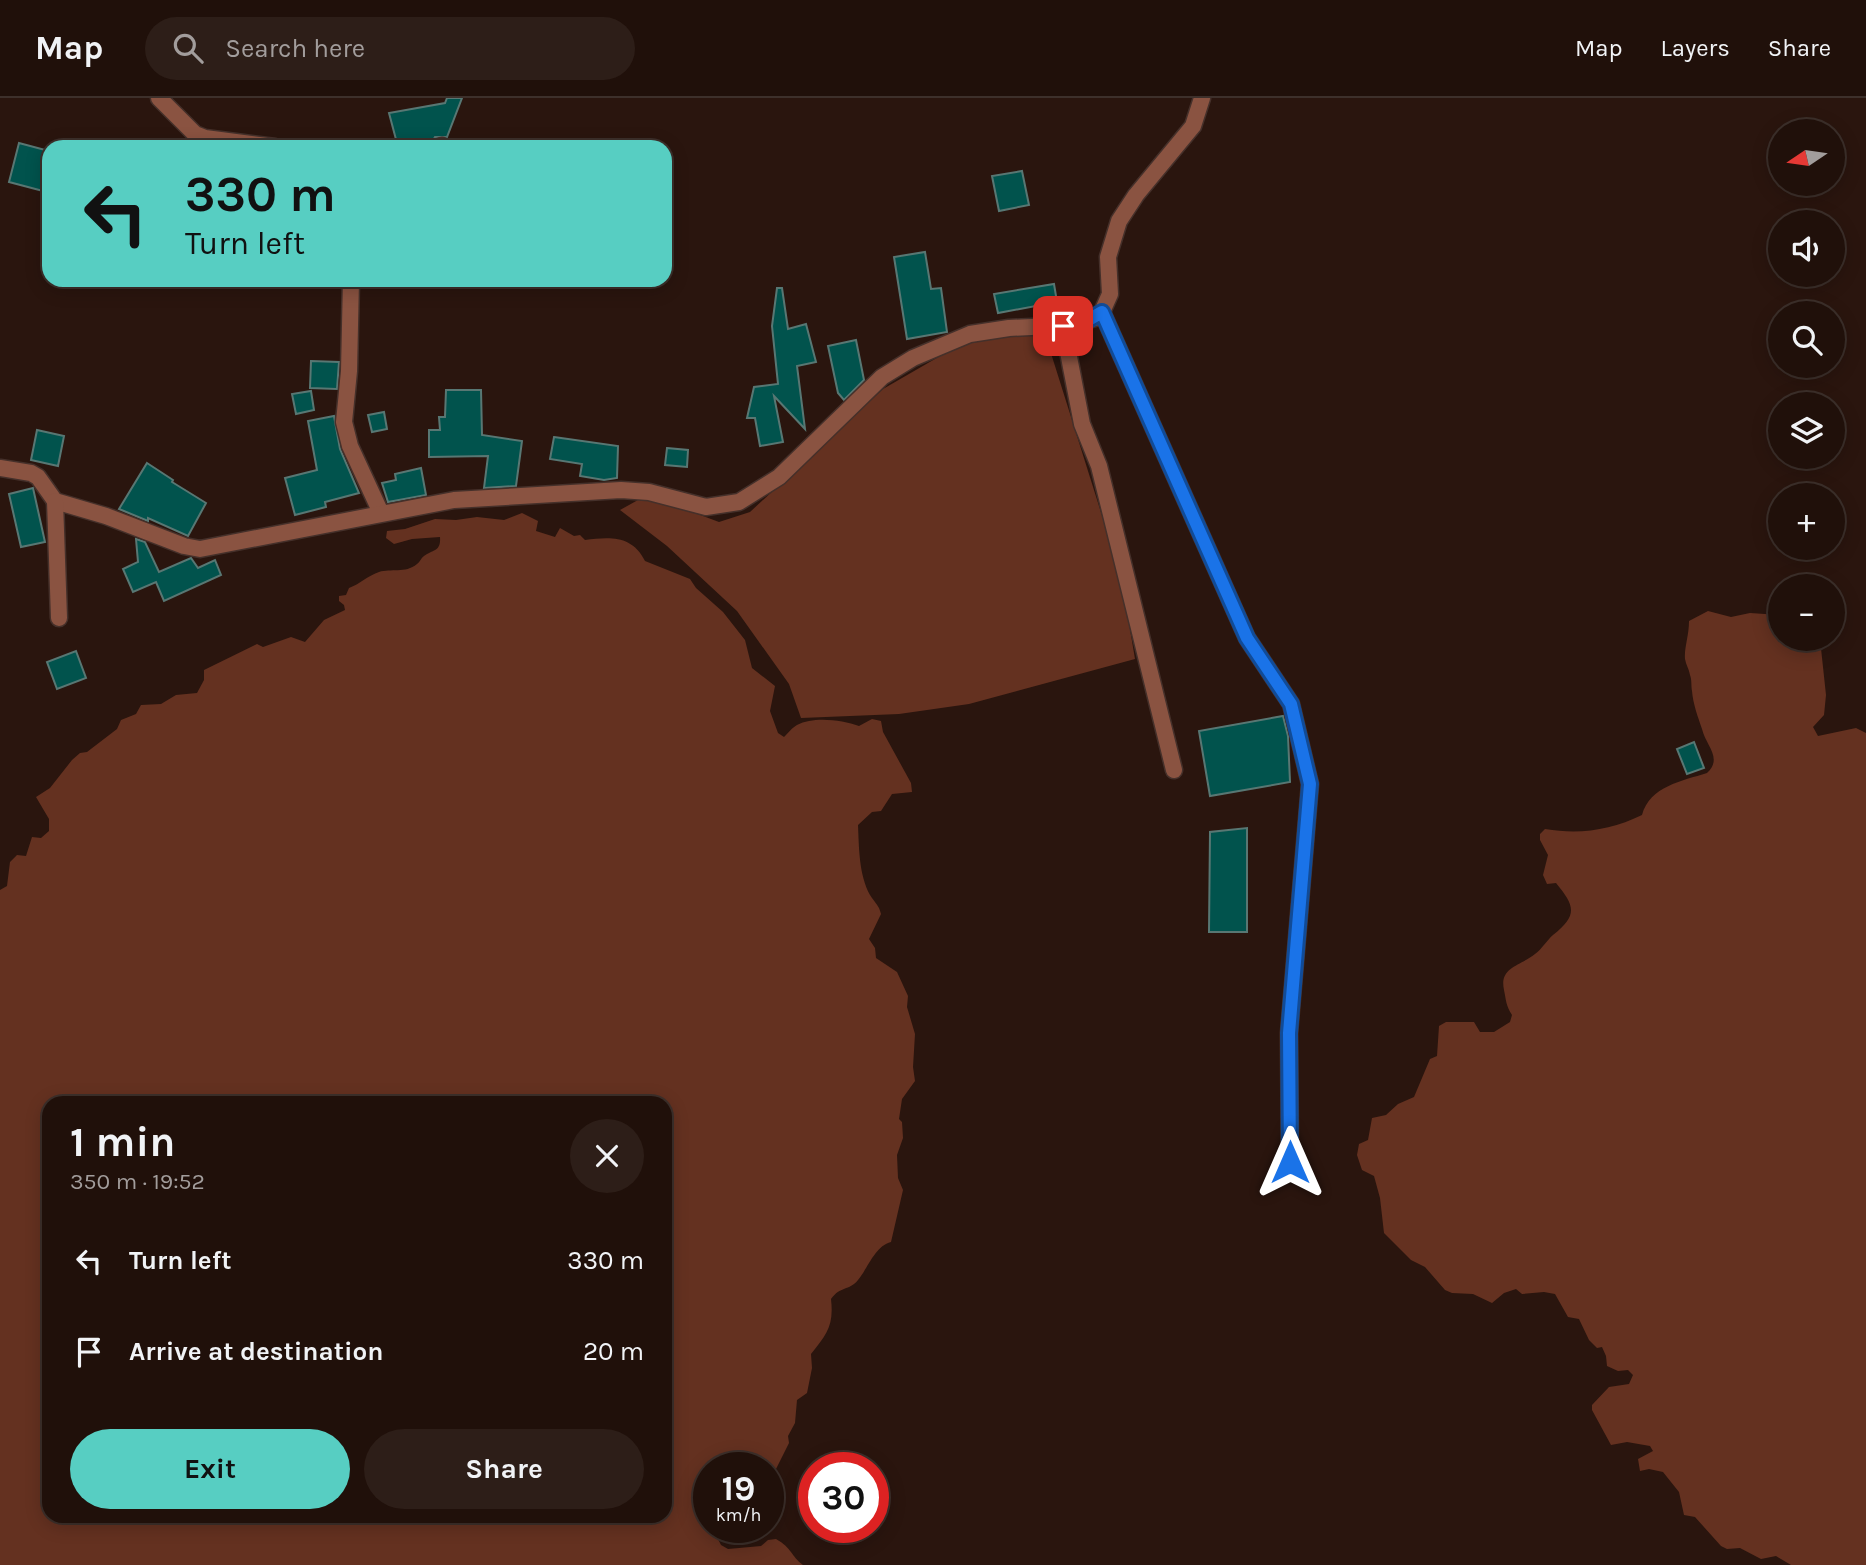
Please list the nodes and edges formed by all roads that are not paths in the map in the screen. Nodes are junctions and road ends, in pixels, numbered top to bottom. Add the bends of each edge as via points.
1 (159, 98) edge
2 (1202, 98) edge
3 (221, 140) edge
4 (351, 287) edge
5 (1102, 312) junction
6 (1063, 326) junction
7 (0, 468) edge
8 (55, 501) junction
9 (381, 513) junction
10 (59, 618) dead end
11 (1174, 770) dead end
12 (1290, 1162) dead end

1 - 3 street via 195,134
2 - 5 street via 1193,126 1119,221 1108,257 1110,295
4 - 9 street via 344,422
5 - 6 street via 1085,322
5 - 12 street via 1247,638 1291,704 1310,784 1289,1033
6 - 9 street via 970,334 913,358 882,377 779,477 728,506 706,507 649,492 589,490 454,500
6 - 11 street via 1082,424 1099,466
7 - 8 street via 38,477
8 - 9 street via 200,549
8 - 10 street

